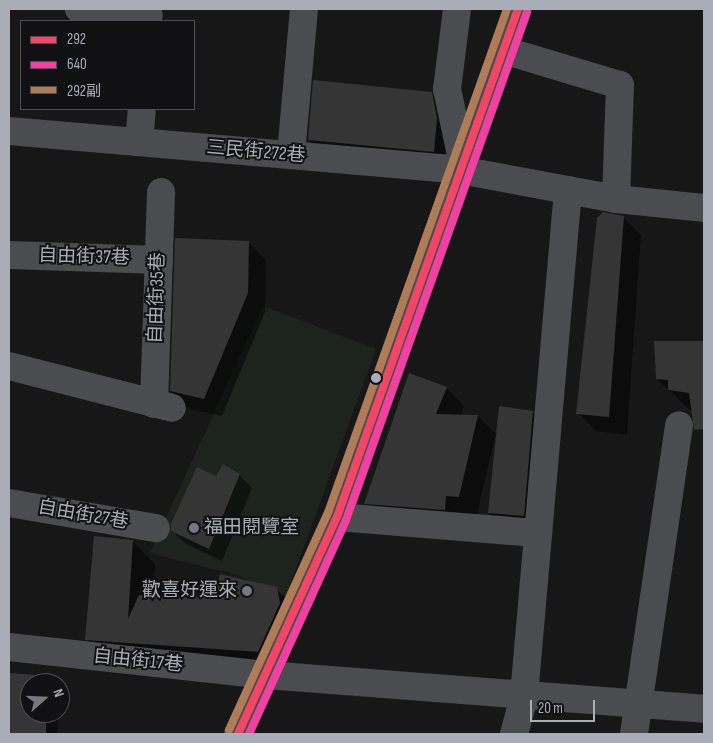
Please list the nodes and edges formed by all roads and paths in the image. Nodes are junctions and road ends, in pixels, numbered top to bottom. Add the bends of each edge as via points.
1 (79, 9) edge
2 (304, 9) edge
3 (457, 9) edge
4 (518, 9) edge
5 (149, 15) edge
6 (503, 50) junction
7 (142, 110) edge
8 (9, 131) edge
9 (139, 142) junction
10 (291, 154) junction
11 (462, 167) junction
12 (568, 190) junction
13 (161, 192) dead end
14 (616, 199) junction
15 (704, 208) edge
16 (9, 255) edge
17 (158, 260) junction
18 (9, 366) edge
19 (679, 425) dead end
20 (9, 502) edge
21 (337, 516) junction
22 (156, 528) dead end
23 (538, 533) junction
24 (9, 647) edge
25 (266, 675) junction
26 (524, 696) junction
27 (641, 705) junction
28 (704, 710) edge
29 (238, 734) edge
30 (514, 734) edge
31 (634, 734) edge

1 - 5 street
2 - 10 street
3 - 11 street via 447,89
4 - 6 street
6 - 11 street
6 - 14 street via 620,85
7 - 9 street
8 - 9 street, 三民街272巷
9 - 10 street, 三民街272巷
10 - 11 street, 三民街272巷
11 - 12 street, 三民街272巷
11 - 21 street
12 - 14 street, 三民街272巷
12 - 23 street
13 - 17 street, 自由街35巷
14 - 15 street, 三民街272巷
16 - 17 street, 自由街37巷
17 - 18 street, 自由街35巷 via 163,406
19 - 27 street
20 - 22 street, 自由街27巷
21 - 23 street
21 - 25 street
23 - 26 street
24 - 25 street, 自由街17巷
25 - 26 street, 自由街17巷
25 - 29 street
26 - 27 street, 自由街17巷
26 - 30 street
27 - 28 street, 自由街17巷
27 - 31 street

